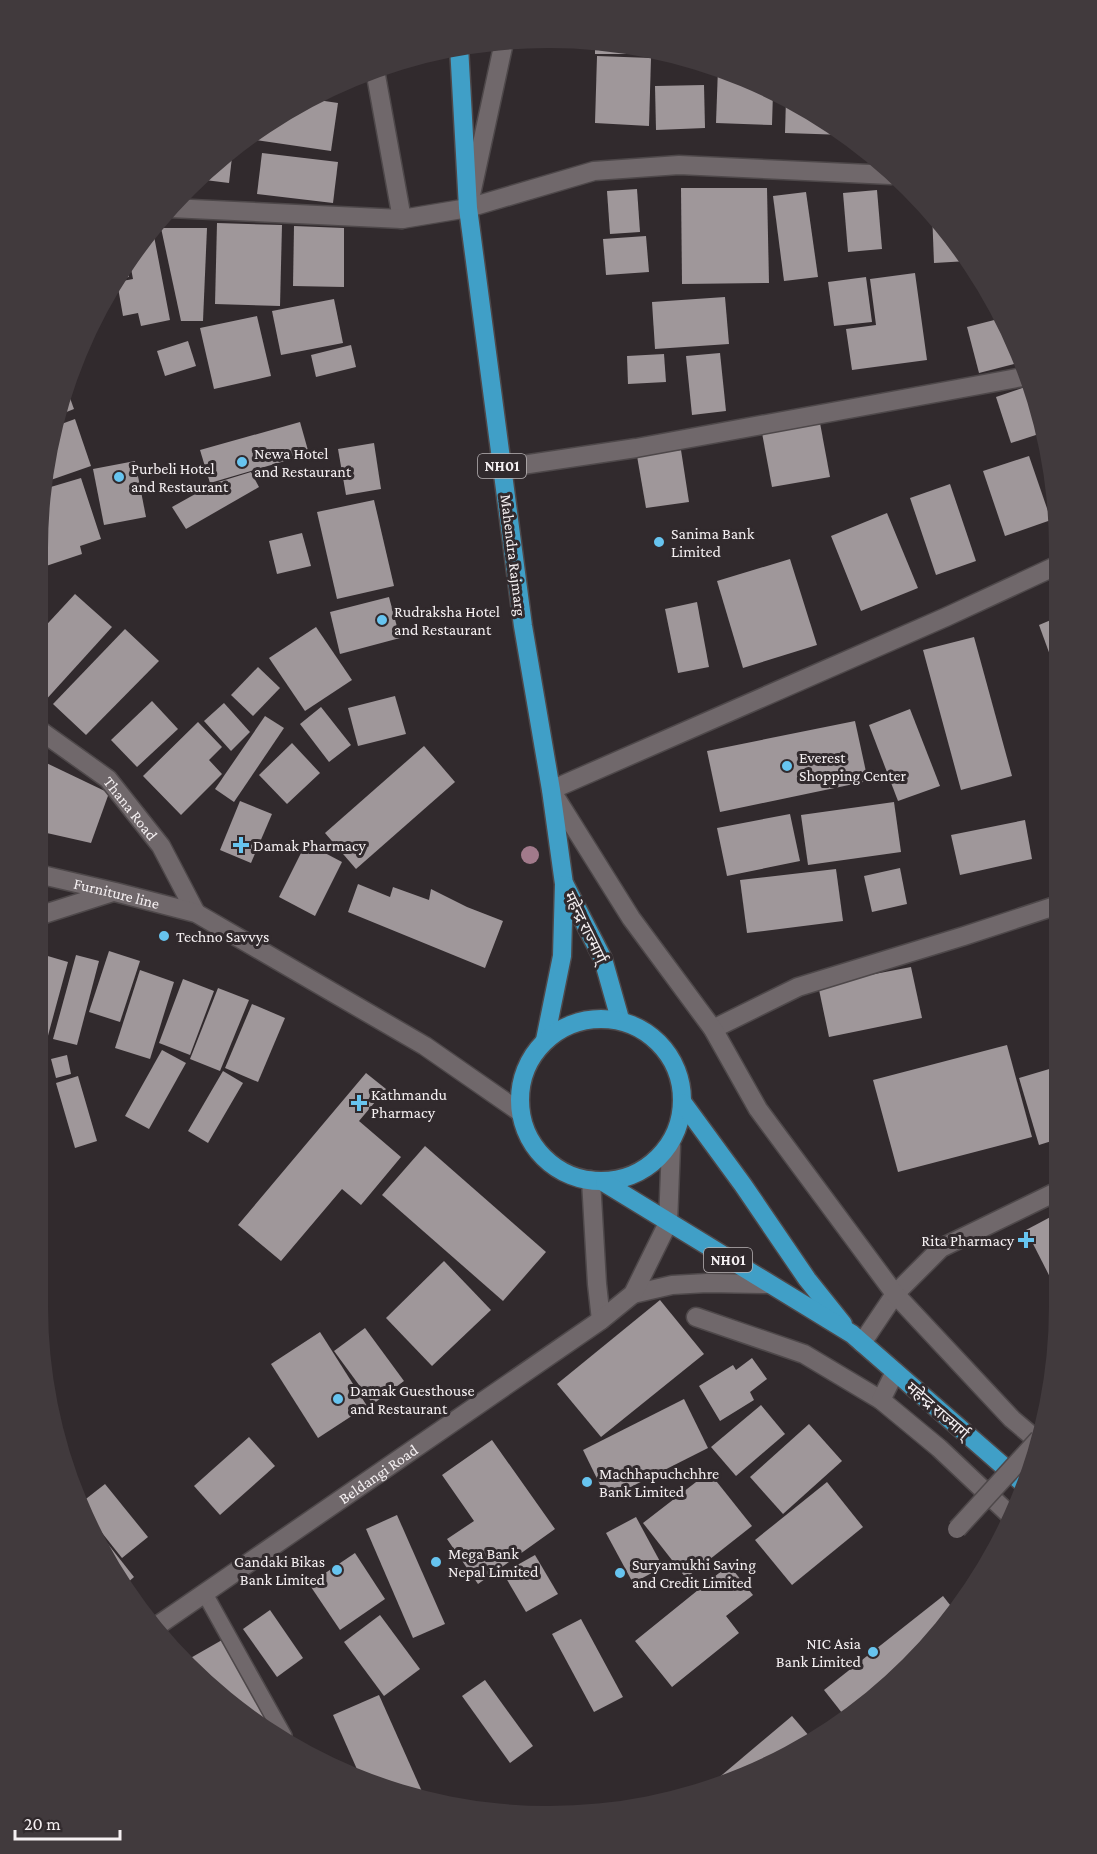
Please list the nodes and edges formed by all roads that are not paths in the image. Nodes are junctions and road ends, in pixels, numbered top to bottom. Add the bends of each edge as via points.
1 (502, 50) edge
2 (460, 56) edge
3 (377, 79) edge
4 (882, 175) edge
5 (468, 207) junction
6 (181, 209) edge
7 (402, 219) junction
8 (1018, 378) edge
9 (502, 468) junction
10 (1049, 569) edge
11 (48, 736) edge
12 (551, 790) junction
13 (48, 876) edge
14 (564, 884) junction
15 (115, 892) junction
16 (1049, 908) edge
17 (48, 913) edge
18 (196, 913) junction
19 (620, 1019) junction
20 (712, 1029) junction
21 (545, 1040) junction
22 (683, 1103) junction
23 (520, 1112) junction
24 (672, 1146) junction
25 (598, 1182) junction
26 (1049, 1195) edge
27 (668, 1222) junction
28 (767, 1284) junction
29 (633, 1294) junction
30 (895, 1294) junction
31 (696, 1317) dead end
32 (602, 1320) junction
33 (857, 1339) junction
34 (895, 1372) junction
35 (881, 1400) junction
36 (1032, 1435) edge
37 (1026, 1453) edge
38 (1018, 1479) edge
39 (1005, 1510) edge
40 (957, 1529) dead end
41 (205, 1594) junction
42 (162, 1623) edge
43 (279, 1728) edge

1 - 5 street
2 - 5 highway, Mahendra Rajmarg / NH01
3 - 7 street
4 - 5 street via 679,165 594,171
5 - 7 street
5 - 9 highway, Mahendra Rajmarg / NH01
6 - 7 street
8 - 9 street via 636,448
9 - 12 highway, Mahendra Rajmarg / NH01 via 523,626
10 - 12 street
11 - 18 street, Thana Road via 108,779 161,846
12 - 14 highway, Mahendra Rajmarg / NH01
12 - 20 street via 630,918
13 - 15 street, Furniture line
14 - 19 highway, महेन्द्र राज्मार्ग् / NH01 via 603,959
14 - 21 highway, महेन्द्र राज्मार्ग् / NH01 via 562,956
15 - 17 street
15 - 18 street, Furniture line
16 - 20 street via 798,987
18 - 23 street, Furniture line via 425,1046
19 - 21 highway, महेन्द्र राज्मार्ग् / NH01 via 580,1020
19 - 22 highway, महेन्द्र राज्मार्ग् / NH01 via 647,1034 665,1051 676,1072
20 - 30 street via 758,1109
21 - 23 highway, महेन्द्र राज्मार्ग् / NH01 via 524,1073
22 - 24 highway, महेन्द्र राज्मार्ग् / NH01
22 - 33 highway, महेन्द्र राज्मार्ग् / NH01 via 807,1279
23 - 25 highway, महेन्द्र राज्मार्ग् / NH01 via 535,1149 566,1174
24 - 25 highway via 643,1173
24 - 27 street
25 - 27 highway, महेन्द्र राज्मार्ग् / NH01
25 - 32 street via 597,1284
26 - 30 street via 941,1248
27 - 28 highway, महेन्द्र राज्मार्ग् / NH01
27 - 29 street
28 - 29 street via 682,1284
28 - 33 highway, महेन्द्र राज्मार्ग् / NH01
29 - 32 street, Beldangi Road
30 - 33 street
30 - 36 street via 1012,1419
31 - 35 street via 804,1354
32 - 41 street, Beldangi Road
33 - 34 highway, महेन्द्र राज्मार्ग् / NH01
34 - 35 street
34 - 38 highway, महेन्द्र राज्मार्ग् / NH01
35 - 39 street
37 - 40 street, bridge
41 - 42 street, Beldangi Road
41 - 43 lane

